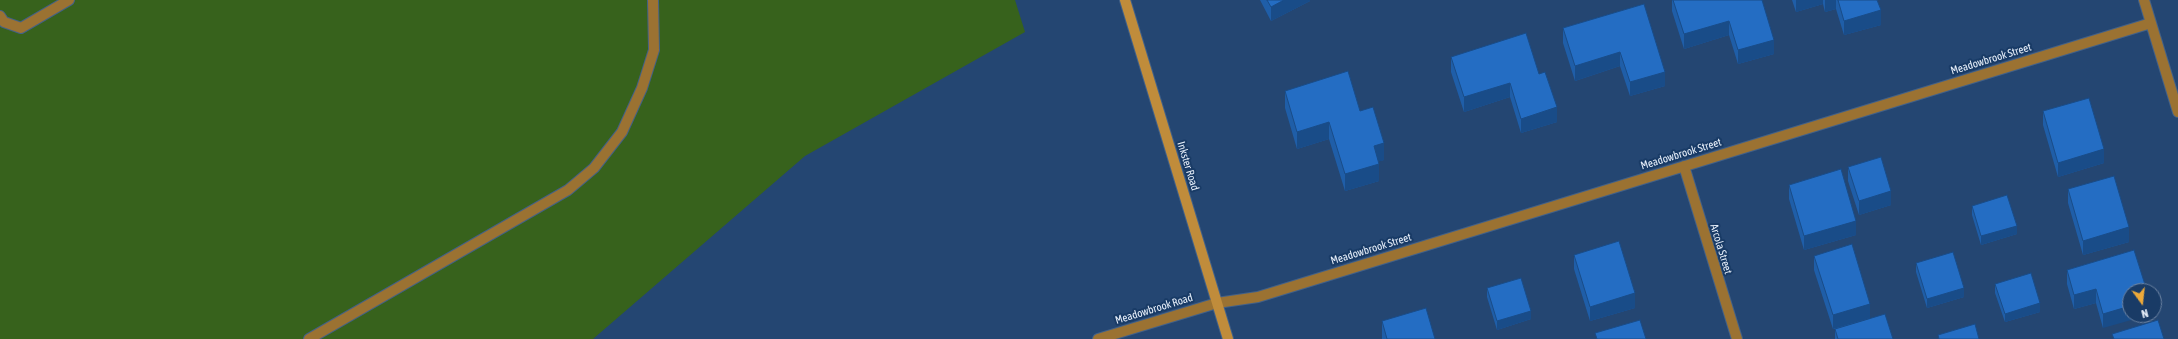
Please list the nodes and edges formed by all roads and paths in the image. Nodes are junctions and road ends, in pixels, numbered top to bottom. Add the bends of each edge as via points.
1 (69, 0) edge
2 (653, 0) edge
3 (1125, 0) edge
4 (2144, 0) edge
5 (0, 16) edge
6 (2151, 23) junction
7 (2178, 112) edge
8 (1684, 166) junction
9 (1217, 303) junction
10 (309, 339) edge
11 (1098, 339) edge
12 (1228, 339) edge
13 (1737, 339) edge

1 - 5 street via 21,28 4,22
2 - 10 street via 654,50 642,88 622,132 594,168 568,190
3 - 9 main road, Inkster Road
4 - 6 street
6 - 7 street
6 - 8 street, Meadowbrook Street
8 - 9 street, Meadowbrook Street via 1258,297
8 - 13 street, Arcola Street
9 - 11 street, Meadowbrook Road
9 - 12 main road, Inkster Road

